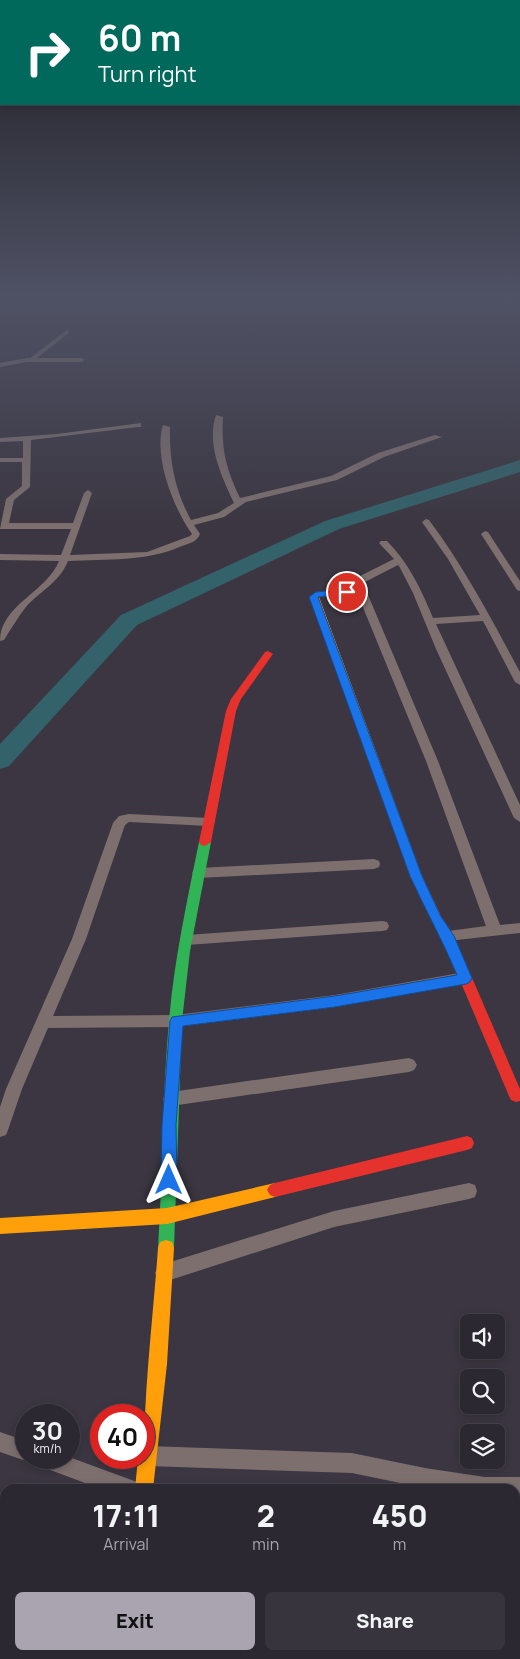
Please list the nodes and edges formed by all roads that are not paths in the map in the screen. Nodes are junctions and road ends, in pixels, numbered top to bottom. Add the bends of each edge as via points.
1 (219, 417) dead end
2 (138, 425) dead end
3 (166, 427) dead end
4 (438, 437) dead end
5 (27, 438) junction
6 (0, 440) edge
7 (0, 460) edge
8 (27, 460) junction
9 (88, 493) dead end
10 (238, 503) junction
11 (426, 522) dead end
12 (188, 524) junction
13 (2, 526) edge
14 (76, 526) junction
15 (486, 534) dead end
16 (384, 543) dead end
17 (0, 556) edge
18 (65, 558) junction
19 (400, 560) junction
20 (520, 588) edge
21 (361, 590) junction
22 (485, 618) junction
23 (430, 621) junction
24 (0, 638) edge
25 (268, 654) dead end
26 (520, 682) edge
27 (520, 818) edge
28 (209, 822) junction
29 (374, 864) dead end
30 (199, 873) junction
31 (382, 926) dead end
32 (520, 928) edge
33 (495, 931) junction
34 (448, 936) junction
35 (187, 940) junction
36 (466, 978) junction
37 (176, 1021) junction
38 (44, 1022) junction
39 (409, 1065) dead end
40 (516, 1096) dead end
41 (171, 1099) junction
42 (0, 1130) edge
43 (467, 1143) dead end
44 (469, 1191) dead end
45 (166, 1216) junction
46 (0, 1226) edge
47 (164, 1273) junction
48 (154, 1404) edge
49 (0, 1442) edge
50 (15, 1447) edge
51 (155, 1456) edge
52 (75, 1469) edge
53 (146, 1469) edge
54 (116, 1484) edge
55 (145, 1484) edge
56 (465, 1484) edge

1 - 10 street via 217,449
2 - 5 street
3 - 12 street via 167,465
4 - 10 street via 381,455 334,478
5 - 6 street
5 - 8 street
7 - 8 street
8 - 13 street via 26,487 11,498
9 - 14 street
10 - 12 street via 221,515
11 - 22 street
12 - 18 street via 195,536 163,551 134,556
13 - 14 street
14 - 18 street
15 - 20 street
16 - 19 street
17 - 18 street
18 - 24 street via 56,574 23,605
19 - 21 street via 359,580
19 - 23 street
21 - 33 street via 432,761
21 - 34 street via 314,597 416,876 435,917
22 - 23 street
22 - 26 street
23 - 27 street
25 - 28 street via 231,711
28 - 30 street
28 - 38 street via 129,818 121,821 79,939
29 - 30 street
30 - 35 street
31 - 35 street
32 - 33 street
33 - 34 street
34 - 36 street
35 - 37 street
36 - 37 street via 335,1001
36 - 40 street
37 - 38 street
37 - 41 street
38 - 42 street
39 - 41 street
41 - 45 street
43 - 45 street
44 - 47 street via 334,1219
45 - 46 street
45 - 47 street
47 - 48 street
49 - 50 street
51 - 56 street via 352,1463
52 - 54 street
53 - 55 street

